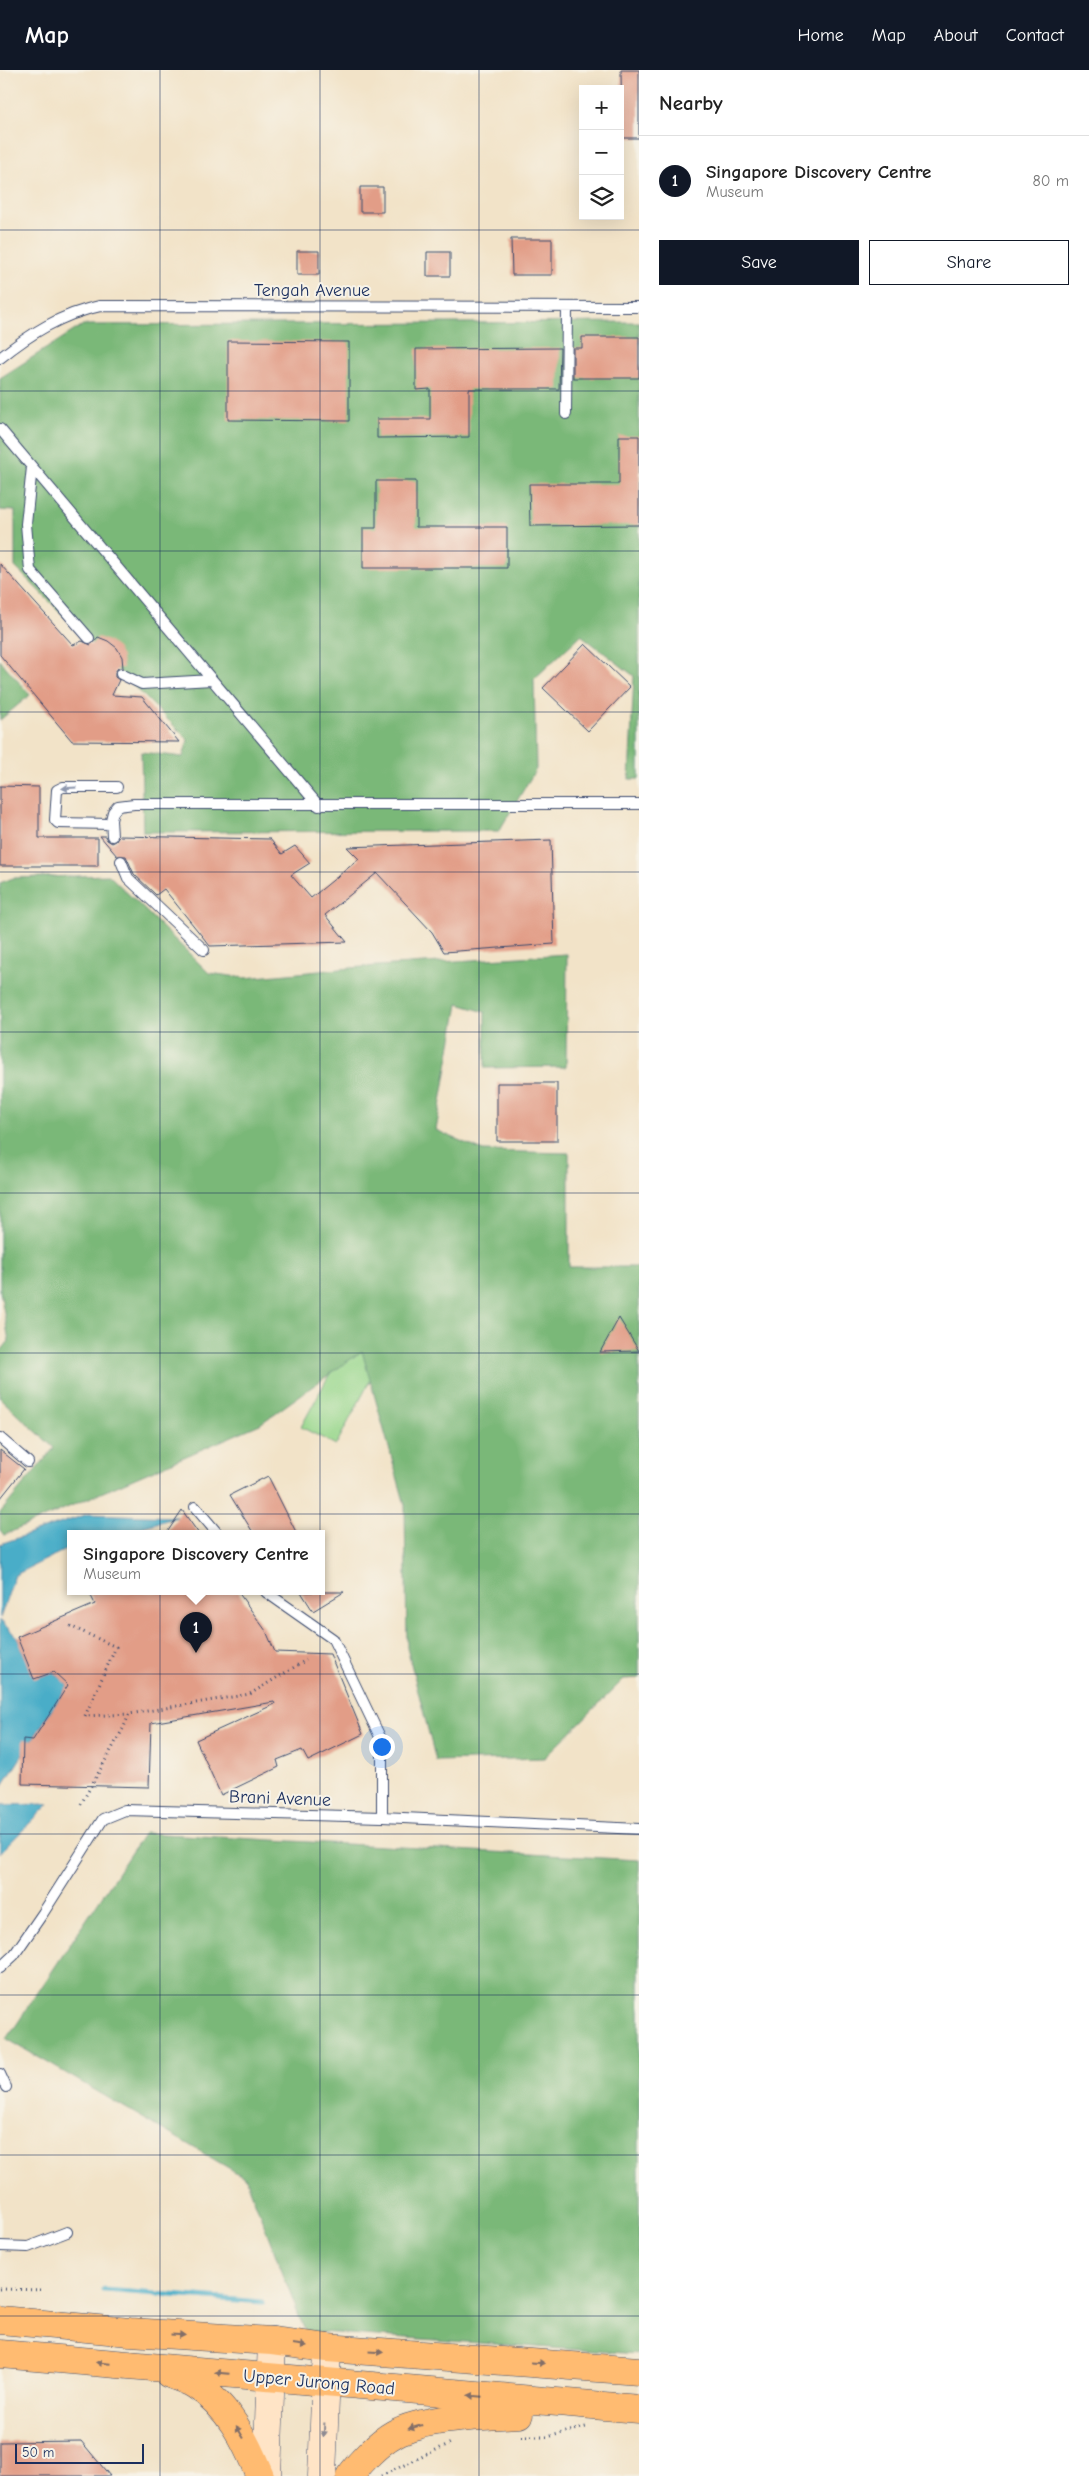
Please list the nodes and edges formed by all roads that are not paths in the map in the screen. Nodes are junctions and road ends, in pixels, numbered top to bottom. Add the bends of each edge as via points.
1 (567, 307) junction
2 (639, 307) edge
3 (0, 358) edge
4 (566, 414) dead end
5 (0, 429) edge
6 (32, 467) junction
7 (90, 638) dead end
8 (121, 674) dead end
9 (212, 680) junction
10 (117, 787) dead end
11 (639, 804) edge
12 (318, 806) junction
13 (111, 824) junction
14 (112, 836) dead end
15 (121, 861) dead end
16 (204, 950) dead end
17 (0, 1438) edge
18 (28, 1462) dead end
19 (195, 1507) dead end
20 (215, 1530) edge
21 (270, 1595) edge
22 (382, 1817) junction
23 (639, 1829) edge
24 (0, 1968) edge
25 (0, 2074) edge
26 (6, 2087) dead end
27 (67, 2232) dead end
28 (0, 2246) edge
29 (0, 2320) edge
30 (272, 2341) junction
31 (327, 2348) junction
32 (0, 2354) edge
33 (152, 2367) junction
34 (639, 2371) edge
35 (271, 2377) junction
36 (327, 2383) junction
37 (594, 2406) junction
38 (639, 2409) edge
39 (260, 2476) edge
40 (267, 2476) edge
41 (322, 2476) edge
42 (350, 2476) edge

1 - 2 lane, Tengah Avenue
1 - 3 lane, Tengah Avenue via 100,306 63,317 30,334
1 - 4 lane
5 - 6 lane
6 - 7 lane via 26,524 30,570
6 - 9 lane
8 - 9 lane via 142,684
9 - 12 lane
10 -> 13 lane via 63,787 55,794 55,820 58,823
11 - 12 lane
12 - 13 lane via 134,804 118,806
13 - 14 lane
15 - 16 lane via 128,878
17 - 18 lane
19 - 20 lane
21 - 22 lane via 333,1639 382,1741
22 - 23 lane, Brani Avenue
22 - 24 lane, Brani Avenue via 125,1810 103,1819 14,1955
25 - 26 lane
27 - 28 lane via 28,2247
29 -> 30 main road, Upper Jurong Road
30 -> 31 main road, Upper Jurong Road
30 - 35 main road
31 -> 34 main road, Upper Jurong Road
31 - 36 main road
33 -> 32 main road, Upper Jurong Road
35 -> 33 main road, Upper Jurong Road
39 -> 33 main road via 242,2435 222,2408 195,2384
35 - 36 main road, Upper Jurong Road
35 - 40 main road
37 -> 36 main road, Upper Jurong Road
36 -> 41 main road
37 - 38 main road, Upper Jurong Road
37 -> 42 main road via 453,2418 420,2426 394,2434

